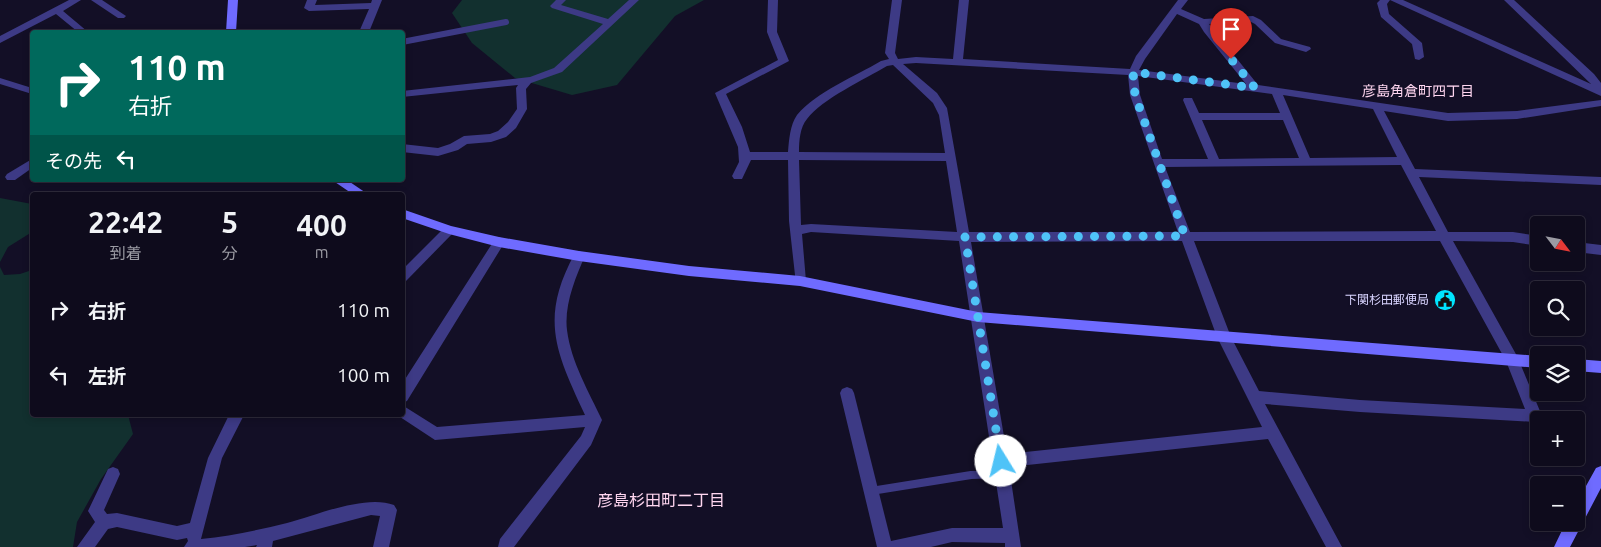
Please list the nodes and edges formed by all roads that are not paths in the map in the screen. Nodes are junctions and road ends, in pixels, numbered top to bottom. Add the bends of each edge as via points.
1 (76, 0) edge
2 (96, 0) edge
3 (232, 0) edge
4 (312, 0) edge
5 (561, 0) edge
6 (634, 0) edge
7 (773, 0) edge
8 (897, 0) edge
9 (964, 0) edge
10 (1386, 0) edge
11 (1395, 0) edge
12 (1509, 0) edge
13 (376, 3) edge
14 (1177, 3) edge
15 (56, 10) junction
16 (121, 16) dead end
17 (506, 22) dead end
18 (1203, 22) junction
19 (610, 23) junction
20 (81, 30) edge
21 (231, 30) edge
22 (365, 30) edge
23 (0, 40) edge
24 (405, 41) edge
25 (1306, 50) dead end
26 (1419, 56) dead end
27 (895, 61) junction
28 (958, 62) junction
29 (1133, 72) junction
30 (0, 81) edge
31 (527, 81) junction
32 (1255, 88) junction
33 (30, 90) edge
34 (1276, 91) junction
35 (1601, 91) edge
36 (405, 94) edge
37 (1188, 100) dead end
38 (1601, 103) edge
39 (1376, 105) junction
40 (1286, 116) junction
41 (1196, 118) junction
42 (405, 148) edge
43 (746, 156) junction
44 (793, 156) junction
45 (951, 158) junction
46 (1404, 161) junction
47 (1215, 162) junction
48 (1306, 162) junction
49 (1158, 163) junction
50 (30, 165) edge
51 (1411, 173) junction
52 (738, 176) dead end
53 (11, 177) dead end
54 (1601, 181) edge
55 (341, 182) edge
56 (358, 192) edge
57 (405, 214) edge
58 (449, 230) junction
59 (797, 230) junction
60 (1185, 236) junction
61 (1444, 236) junction
62 (965, 237) junction
63 (1530, 240) edge
64 (499, 242) junction
65 (1585, 247) edge
66 (1601, 250) edge
67 (579, 256) junction
68 (405, 275) edge
69 (800, 281) junction
70 (978, 317) junction
71 (1224, 337) junction
72 (1512, 360) junction
73 (1530, 361) edge
74 (1585, 366) edge
75 (1601, 367) edge
76 (405, 392) edge
77 (847, 393) dead end
78 (1254, 397) junction
79 (405, 413) edge
80 (236, 417) edge
81 (595, 420) junction
82 (1272, 432) junction
83 (1002, 468) junction
84 (1601, 473) edge
85 (113, 474) dead end
86 (871, 492) junction
87 (1585, 502) edge
88 (104, 522) junction
89 (196, 529) junction
90 (1570, 531) edge
91 (265, 541) edge
92 (1012, 542) edge
93 (85, 547) edge
94 (191, 547) edge
95 (381, 547) edge
96 (506, 547) edge
97 (884, 547) edge
98 (896, 547) edge
99 (1334, 547) edge
100 (1562, 547) edge

1 - 15 street
2 - 16 street
3 - 21 street
4 - 13 street via 308,8
5 - 19 street via 555,6
6 - 19 street
7 - 43 street via 772,32 779,42 784,61 720,92 738,128
8 - 27 street via 890,53
9 - 28 street
10 - 26 street via 1382,3 1384,15 1417,42
11 - 35 street
12 - 35 street via 1590,76
13 - 22 street
14 - 18 street
14 - 29 street
15 - 20 street
15 - 23 street
17 - 24 lane
18 - 25 street via 1250,18 1278,41
18 - 32 street
19 - 31 street via 558,70
27 - 28 street
27 - 44 street via 878,67 803,115 795,130
27 - 45 street via 942,107
28 - 29 street
29 - 32 street
29 - 49 street via 1135,95
30 - 33 street
31 - 36 street
31 - 42 street via 521,88 522,110 502,134 464,140 438,152
32 - 34 street
34 - 39 street
34 - 40 street
37 - 41 street
38 - 39 street via 1517,115 1448,117
39 - 46 street
40 - 41 street
40 - 48 street
41 - 47 street
43 - 44 street
43 - 52 street
44 - 45 street
44 - 59 street
45 - 62 street
46 - 48 street
46 - 51 street
47 - 48 street
47 - 49 street
49 - 60 street
50 - 53 street
51 - 54 street
51 - 61 street
55 - 56 street
57 - 58 street
58 - 64 street
58 - 68 street
59 - 62 street via 811,228
59 - 69 street
60 - 61 street
60 - 62 street
60 - 71 street
61 - 63 street
61 - 72 street
62 - 70 street
64 - 67 street
64 - 76 street
65 - 66 street
67 - 69 street via 689,271
67 - 81 street via 563,306 560,331 574,374
69 - 70 street
70 - 71 street
70 - 83 street
71 - 72 street
71 - 78 street
72 - 73 street
72 - 78 street via 1535,416
74 - 75 street
77 - 86 street
78 - 82 street
79 - 81 street via 435,434
80 - 89 street via 227,429 210,470
81 - 96 street via 586,440
82 - 83 street
82 - 99 street
83 - 86 lane
83 - 92 street
84 - 87 street
85 - 88 street via 96,511
86 - 97 street
88 - 89 street via 117,520 177,533
88 - 93 street
89 - 94 street
90 - 100 street
91 - 94 street
91 - 95 street via 348,513 379,507 389,510
92 - 98 street via 952,535

